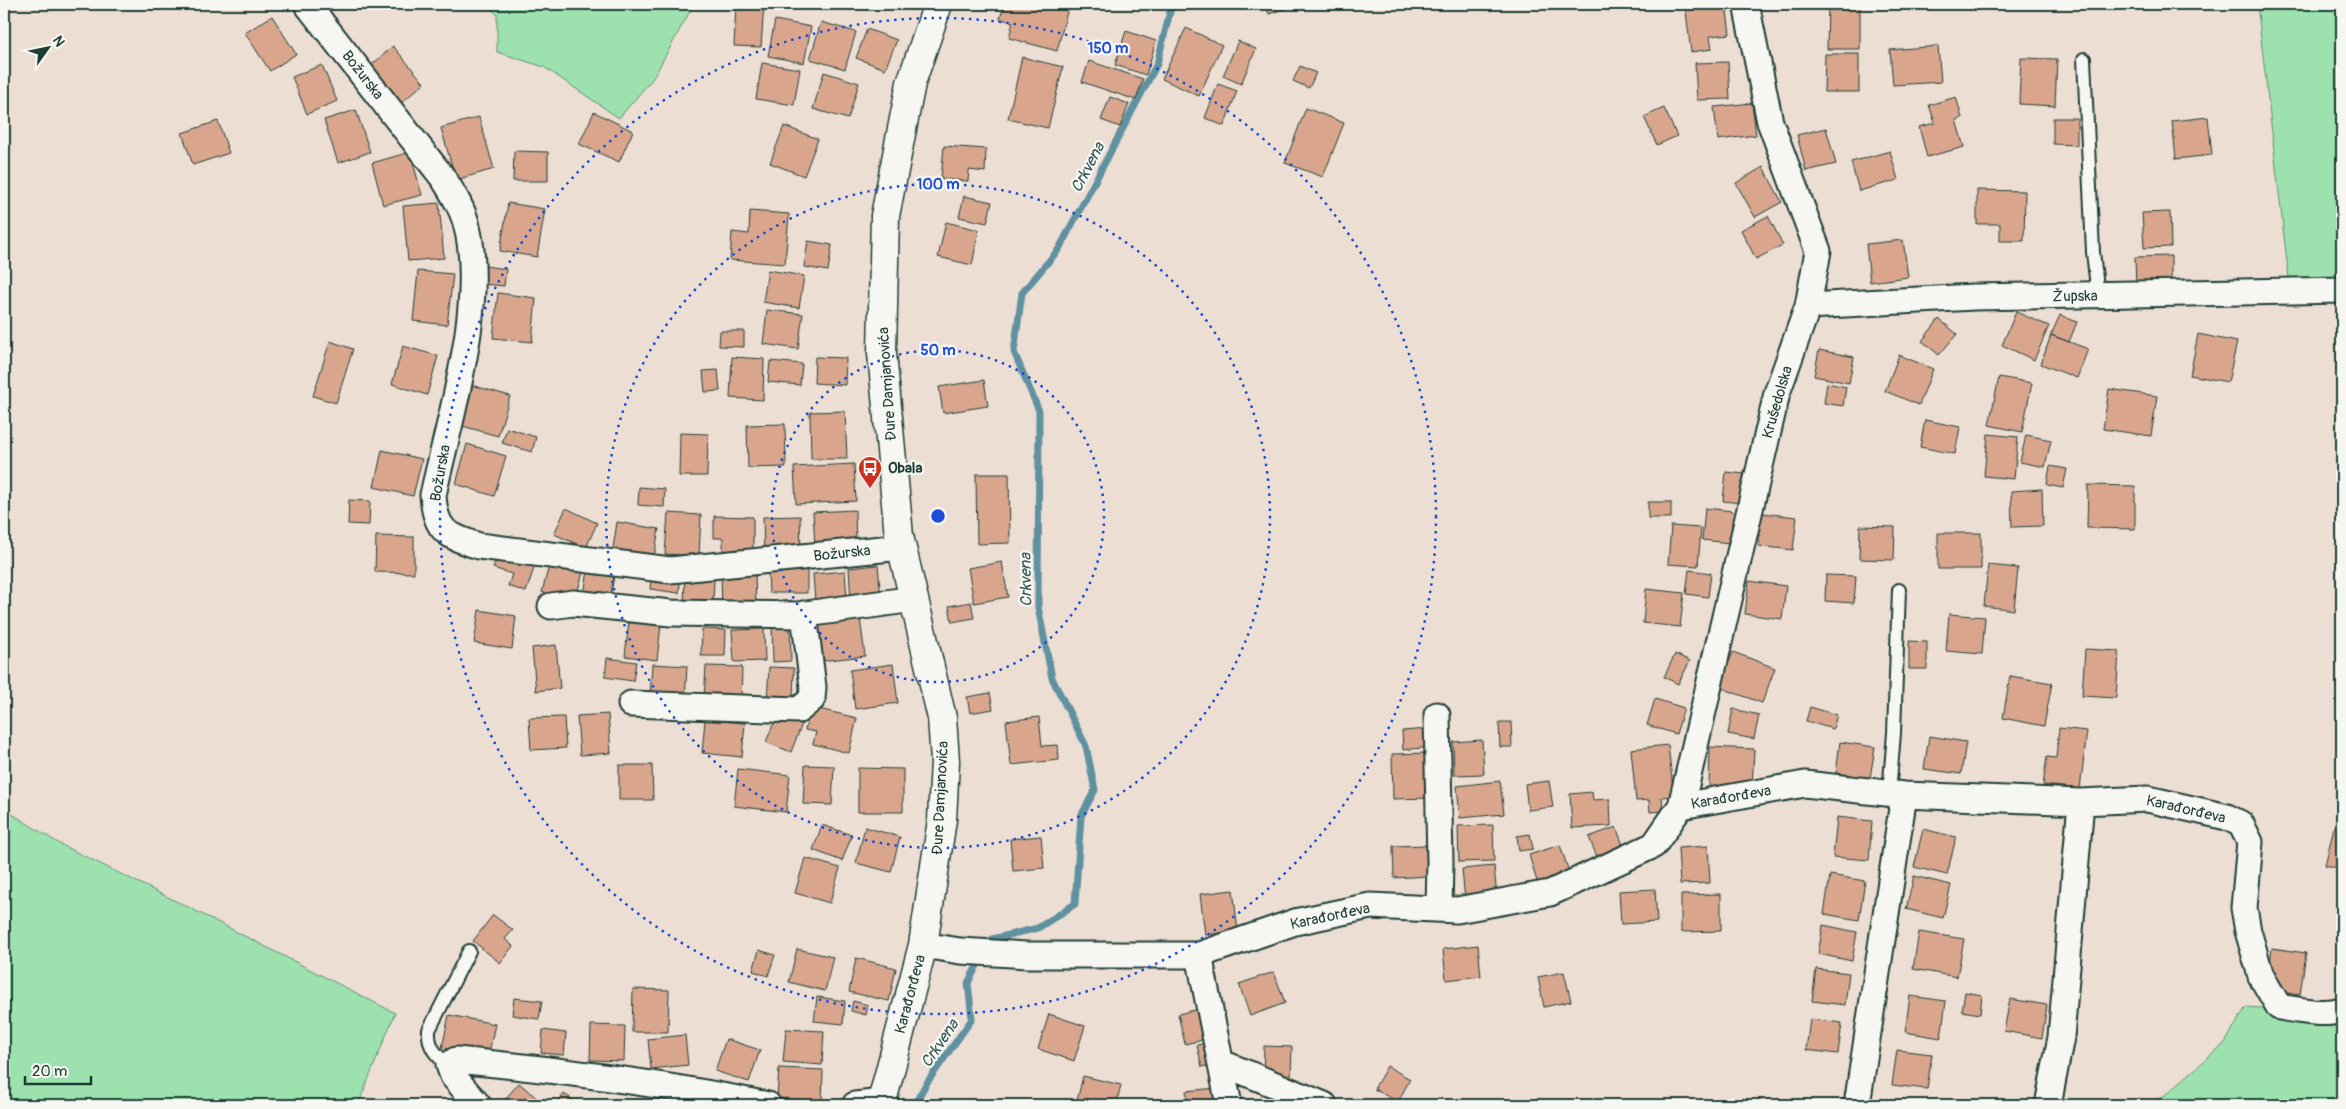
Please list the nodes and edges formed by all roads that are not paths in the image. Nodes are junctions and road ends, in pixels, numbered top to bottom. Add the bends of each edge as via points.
1 (307, 4) edge
2 (938, 4) edge
3 (1746, 4) edge
4 (2084, 59) dead end
5 (2342, 290) edge
6 (2098, 296) junction
7 (1808, 306) junction
8 (902, 546) junction
9 (1899, 590) dead end
10 (914, 599) junction
11 (551, 606) dead end
12 (804, 614) junction
13 (631, 704) dead end
14 (1437, 715) dead end
15 (1896, 794) junction
16 (2081, 802) junction
17 (1681, 806) junction
18 (1439, 909) junction
19 (923, 945) junction
20 (469, 950) dead end
21 (1199, 955) junction
22 (2342, 1010) edge
23 (1222, 1063) junction
24 (449, 1065) junction
25 (881, 1104) edge
26 (478, 1105) edge
27 (768, 1105) edge
28 (855, 1105) edge
29 (1229, 1105) edge
30 (1324, 1105) edge
31 (1857, 1105) edge
32 (2048, 1105) edge

1 - 8 street, Božurska via 444,179 460,205 467,227 472,259 467,341 433,494 434,511 444,531 453,538 479,546 670,570
2 - 8 main road, Đure Damjanovića via 910,83 886,216 882,353
3 - 7 street, Krušedolska via 1770,122 1818,251
4 - 6 lane
5 - 6 street, Župska
6 - 7 street, Župska via 1974,297
7 - 17 street, Krušedolska via 1777,393
8 - 10 main road, Đure Damjanovića
9 - 15 lane via 1894,733
10 - 12 street
10 - 19 main road, Đure Damjanovića via 942,718 944,761 942,820
11 - 12 street via 573,604 671,613
12 - 13 street via 813,687 812,699 799,710
14 - 18 street
15 - 16 street, Karađorđeva
15 - 17 street, Karađorđeva via 1805,784
15 - 31 street
16 - 22 street, Karađorđeva via 2148,799 2227,817 2241,824 2250,842 2244,908 2258,967 2268,989 2279,1007 2310,1012
16 - 32 street via 2061,1037
17 - 18 street, Karađorđeva via 1654,845 1550,893 1457,910
18 - 21 street, Karađorđeva via 1370,906 1295,922
19 - 21 street, Karađorđeva via 1027,955
19 - 25 main road, Karađorđeva
20 - 24 lane via 429,1030 434,1053
21 - 23 street
23 - 29 street
23 - 30 street
24 - 26 street via 453,1076
24 - 27 street via 456,1060 497,1064 710,1093
25 - 28 street

